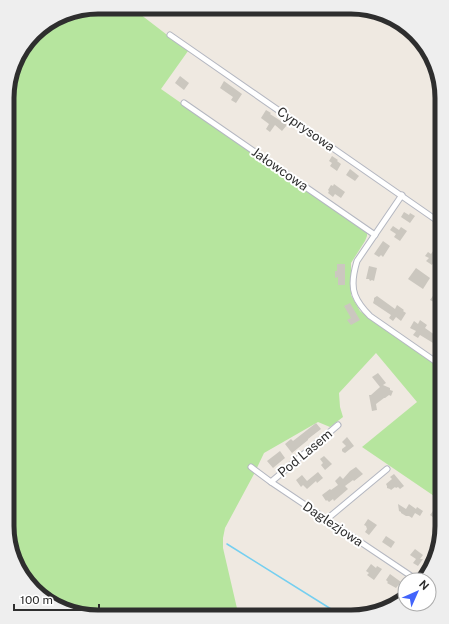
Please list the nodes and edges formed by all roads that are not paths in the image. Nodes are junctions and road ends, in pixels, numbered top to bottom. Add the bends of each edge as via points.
1 (170, 34) dead end
2 (184, 103) dead end
3 (402, 195) junction
4 (435, 219) edge
5 (375, 235) junction
6 (435, 361) edge
7 (338, 425) dead end
8 (251, 467) dead end
9 (387, 469) dead end
10 (271, 482) junction
11 (327, 519) junction
12 (405, 572) edge

1 - 3 street, Cyprysowa
2 - 5 street, Jałowcowa
3 - 4 street, Cyprysowa
3 - 5 street
5 - 6 street via 357,261 355,295 370,316
7 - 10 street, Pod Lasem
8 - 10 street, Daglezjowa
9 - 11 street
10 - 11 street, Daglezjowa
11 - 12 street, Daglezjowa

